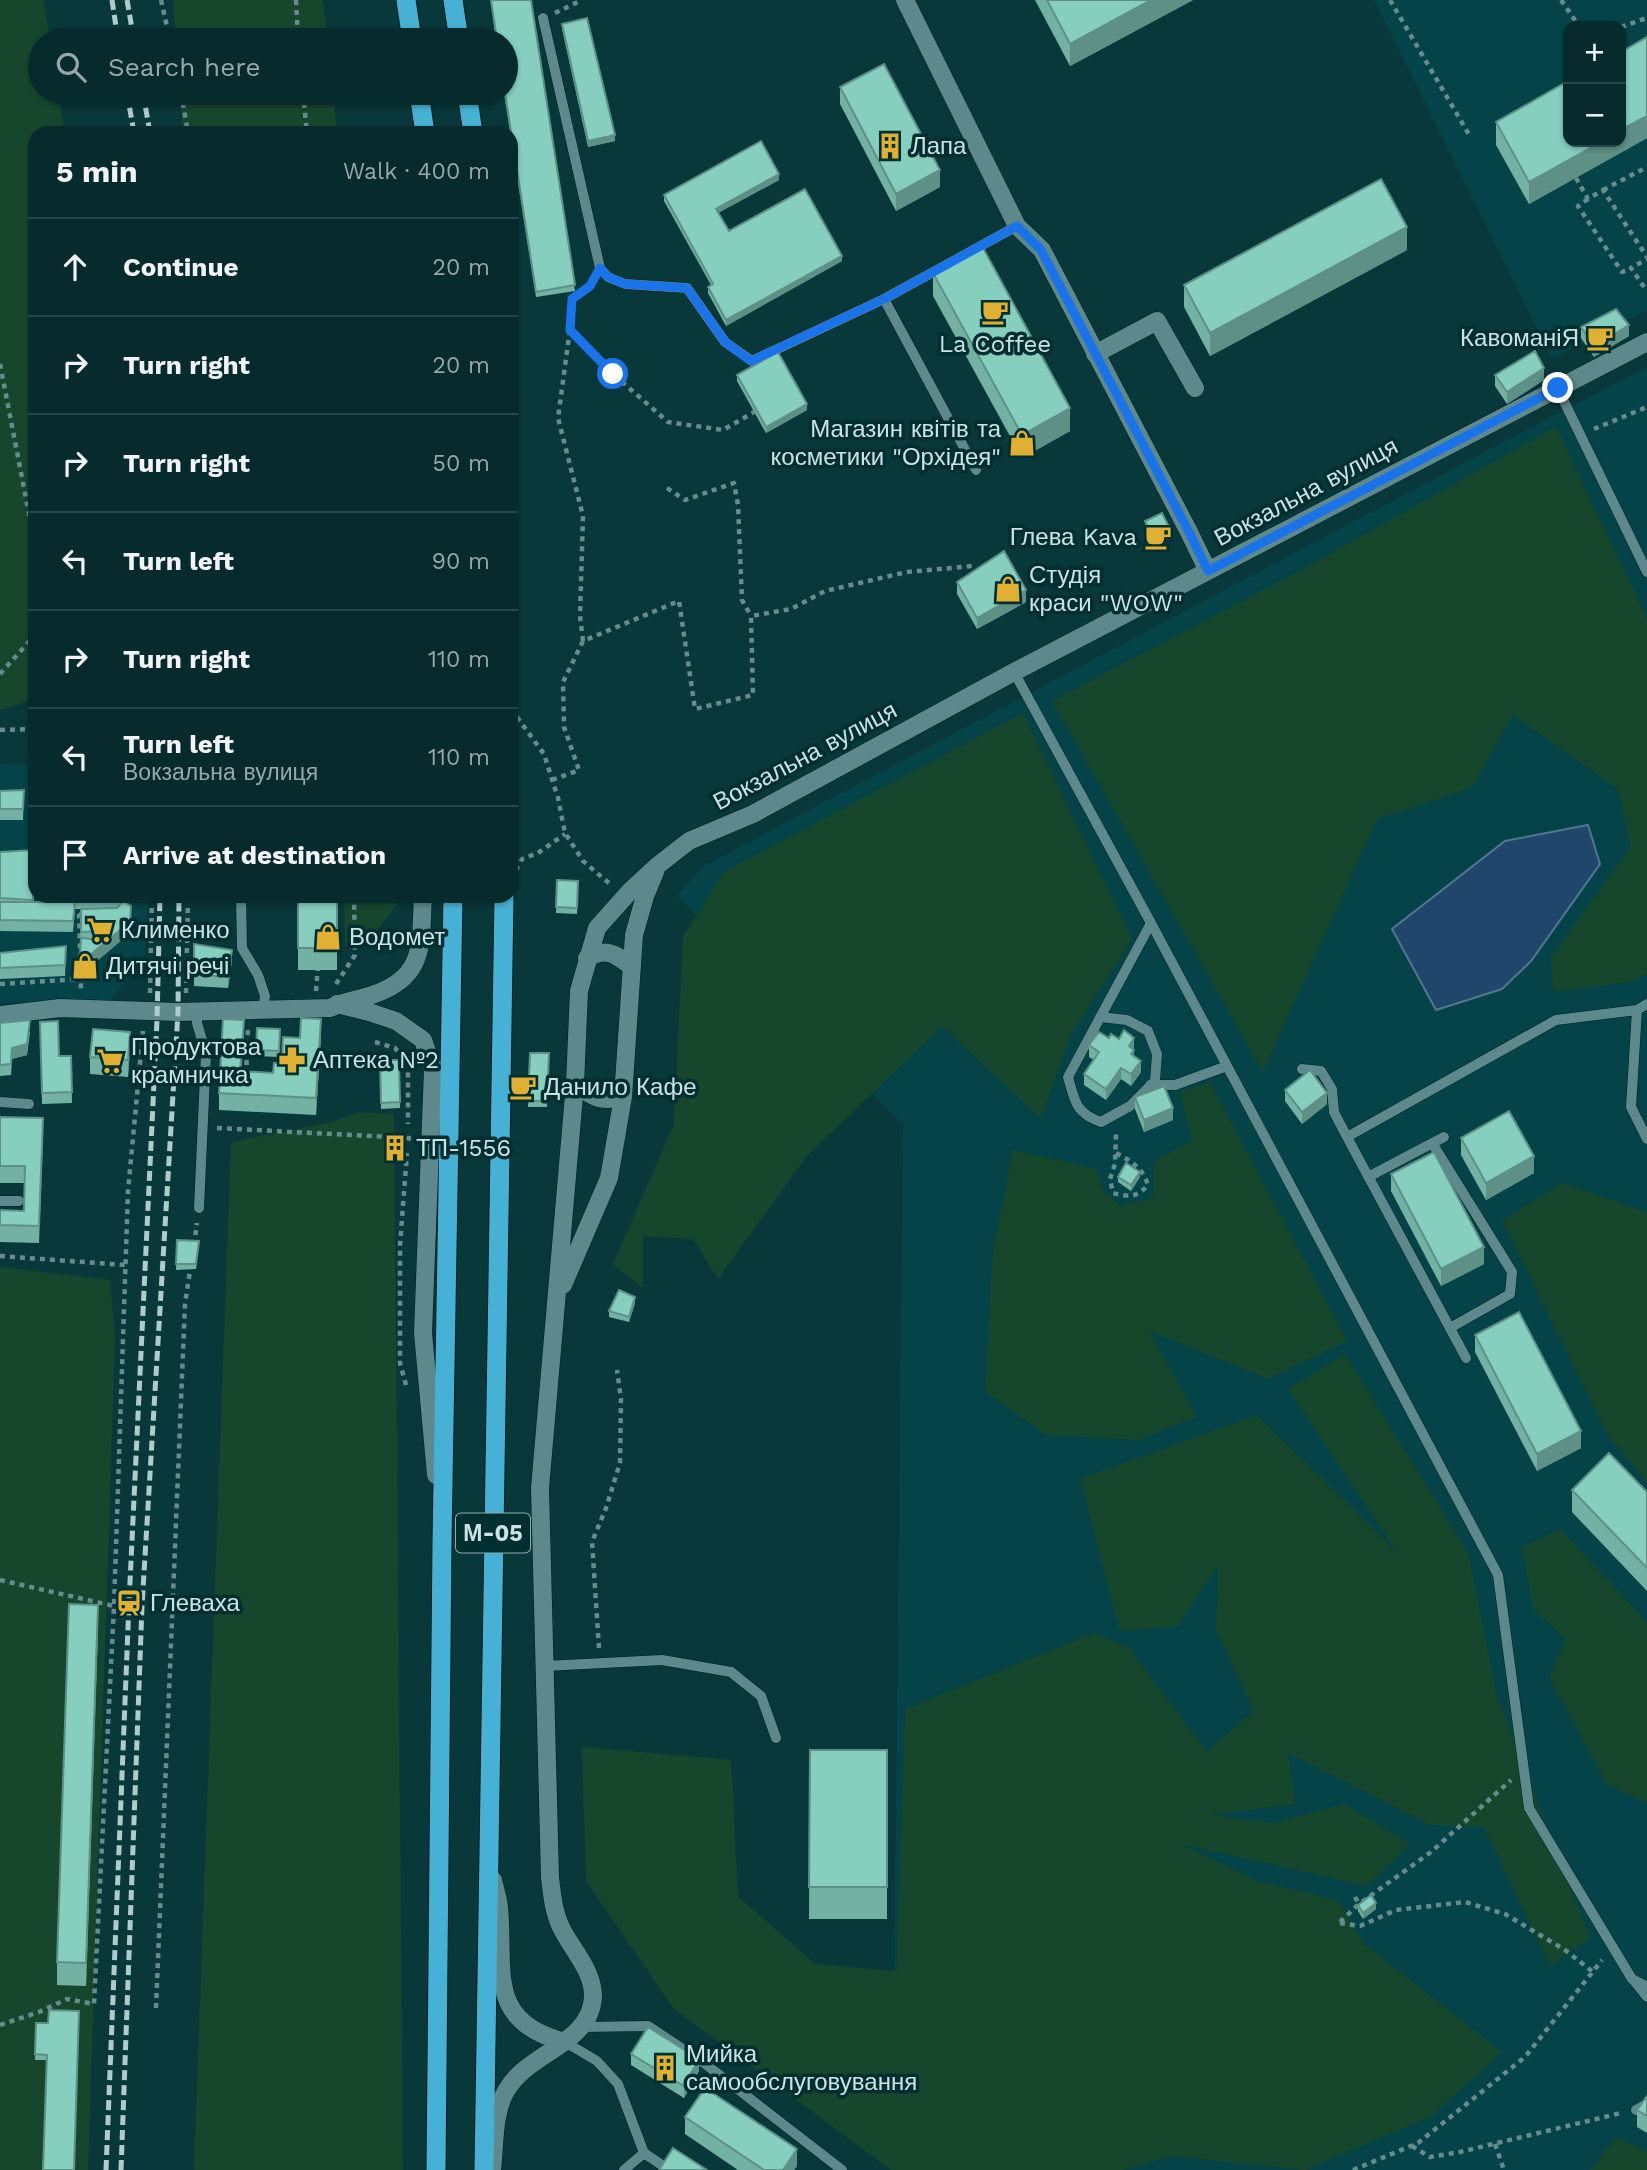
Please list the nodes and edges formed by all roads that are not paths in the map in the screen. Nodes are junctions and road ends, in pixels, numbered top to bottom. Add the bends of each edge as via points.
1 (406, 0) edge
2 (453, 0) edge
3 (905, 0) edge
4 (543, 18) road end
5 (410, 28) edge
6 (457, 28) edge
7 (421, 105) edge
8 (469, 105) edge
9 (424, 126) edge
10 (472, 126) edge
11 (1017, 226) junction
12 (884, 299) junction
13 (1647, 342) edge
14 (1096, 354) junction
15 (1195, 388) dead end
16 (1558, 388) junction
17 (976, 470) dead end
18 (1208, 571) junction
19 (1647, 572) edge
20 (1014, 672) junction
21 (657, 866) junction
22 (241, 903) edge
23 (423, 903) edge
24 (453, 903) edge
25 (504, 903) edge
26 (1151, 923) junction
27 (587, 958) junction
28 (632, 967) junction
29 (333, 1001) junction
30 (1647, 1004) edge
31 (263, 1010) junction
32 (1637, 1010) junction
33 (192, 1012) junction
34 (0, 1015) edge
35 (1100, 1017) junction
36 (1227, 1066) junction
37 (1302, 1069) dead end
38 (575, 1084) junction
39 (1150, 1085) junction
40 (623, 1097) junction
41 (0, 1102) edge
42 (29, 1104) dead end
43 (1444, 1136) dead end
44 (1347, 1137) junction
45 (1647, 1139) edge
46 (1432, 1143) junction
47 (1368, 1177) junction
48 (0, 1200) edge
49 (19, 1201) dead end
50 (199, 1208) road end
51 (558, 1298) junction
52 (1450, 1328) junction
53 (1466, 1358) dead end
54 (442, 1542) junction
55 (545, 1666) junction
56 (776, 1738) dead end
57 (489, 1860) junction
58 (1632, 1979) junction
59 (1647, 1987) edge
60 (1647, 1997) edge
61 (582, 2027) junction
62 (565, 2042) junction
63 (1647, 2104) edge
64 (1636, 2110) edge
65 (644, 2153) junction
66 (436, 2170) edge
67 (484, 2170) edge
68 (492, 2170) edge
69 (624, 2170) edge
70 (668, 2170) edge
71 (842, 2170) edge

1 - 5 highway
2 - 6 highway
3 - 11 street
4 - 12 lane via 600,268 608,277 625,284 687,288 725,342 751,361
7 - 9 highway
8 - 10 highway
11 - 12 lane
11 - 14 street via 1041,250
12 - 17 lane
13 - 16 street, Вокзальна вулиця
14 - 15 street via 1157,321
14 - 18 street
16 - 18 street, Вокзальна вулиця
16 - 19 lane
18 - 20 street, Вокзальна вулиця
20 - 21 street, Вокзальна вулиця via 753,814 689,841
20 - 26 lane
21 - 27 street, Вокзальна вулиця via 597,928
21 - 28 street via 634,935
22 - 31 lane via 242,948 258,975 265,996
23 - 29 street via 419,956 407,976 375,994
24 - 54 highway, М-05
25 - 57 highway, М-05
26 - 35 lane
26 - 36 lane
27 - 28 street via 614,953
27 - 38 street, Вокзальна вулиця via 579,991
28 - 40 street
29 - 31 street
29 - 54 street via 396,1021 424,1040 433,1069 423,1333
30 - 32 lane
31 - 33 street
32 - 44 lane via 1556,1020
32 - 45 lane via 1631,1107
33 - 34 street via 60,1009
33 - 50 lane via 206,1054
35 - 39 lane via 1127,1020 1148,1031 1157,1054 1155,1080
35 - 39 lane via 1068,1077 1076,1105 1087,1117 1101,1122 1130,1106
36 - 39 lane via 1175,1085
36 - 58 lane via 1498,1575 1529,1808
37 - 44 lane via 1321,1071 1332,1089 1334,1112
38 - 40 street via 605,1101
38 - 51 street, Вокзальна вулиця
40 - 51 street via 608,1178
41 - 42 lane
43 - 46 lane
44 - 47 lane
46 - 47 lane
46 - 52 lane via 1512,1272 1510,1294
47 - 52 lane
48 - 49 lane
51 - 55 street, Вокзальна вулиця via 540,1489
52 - 53 lane
54 - 66 highway, М-05
55 - 56 lane via 662,1660 731,1672 761,1696
55 - 61 street, Вокзальна вулиця via 553,1908 590,1978 593,1995
57 - 62 street via 499,1905 500,1980 507,2000 518,2019
57 - 67 highway, М-05
58 - 59 lane
58 - 60 lane
61 - 62 street
61 - 71 lane via 648,2025
62 - 65 lane via 597,2061 618,2084
62 - 68 street via 521,2072 505,2093
63 - 64 lane
65 - 69 lane
65 - 70 lane

